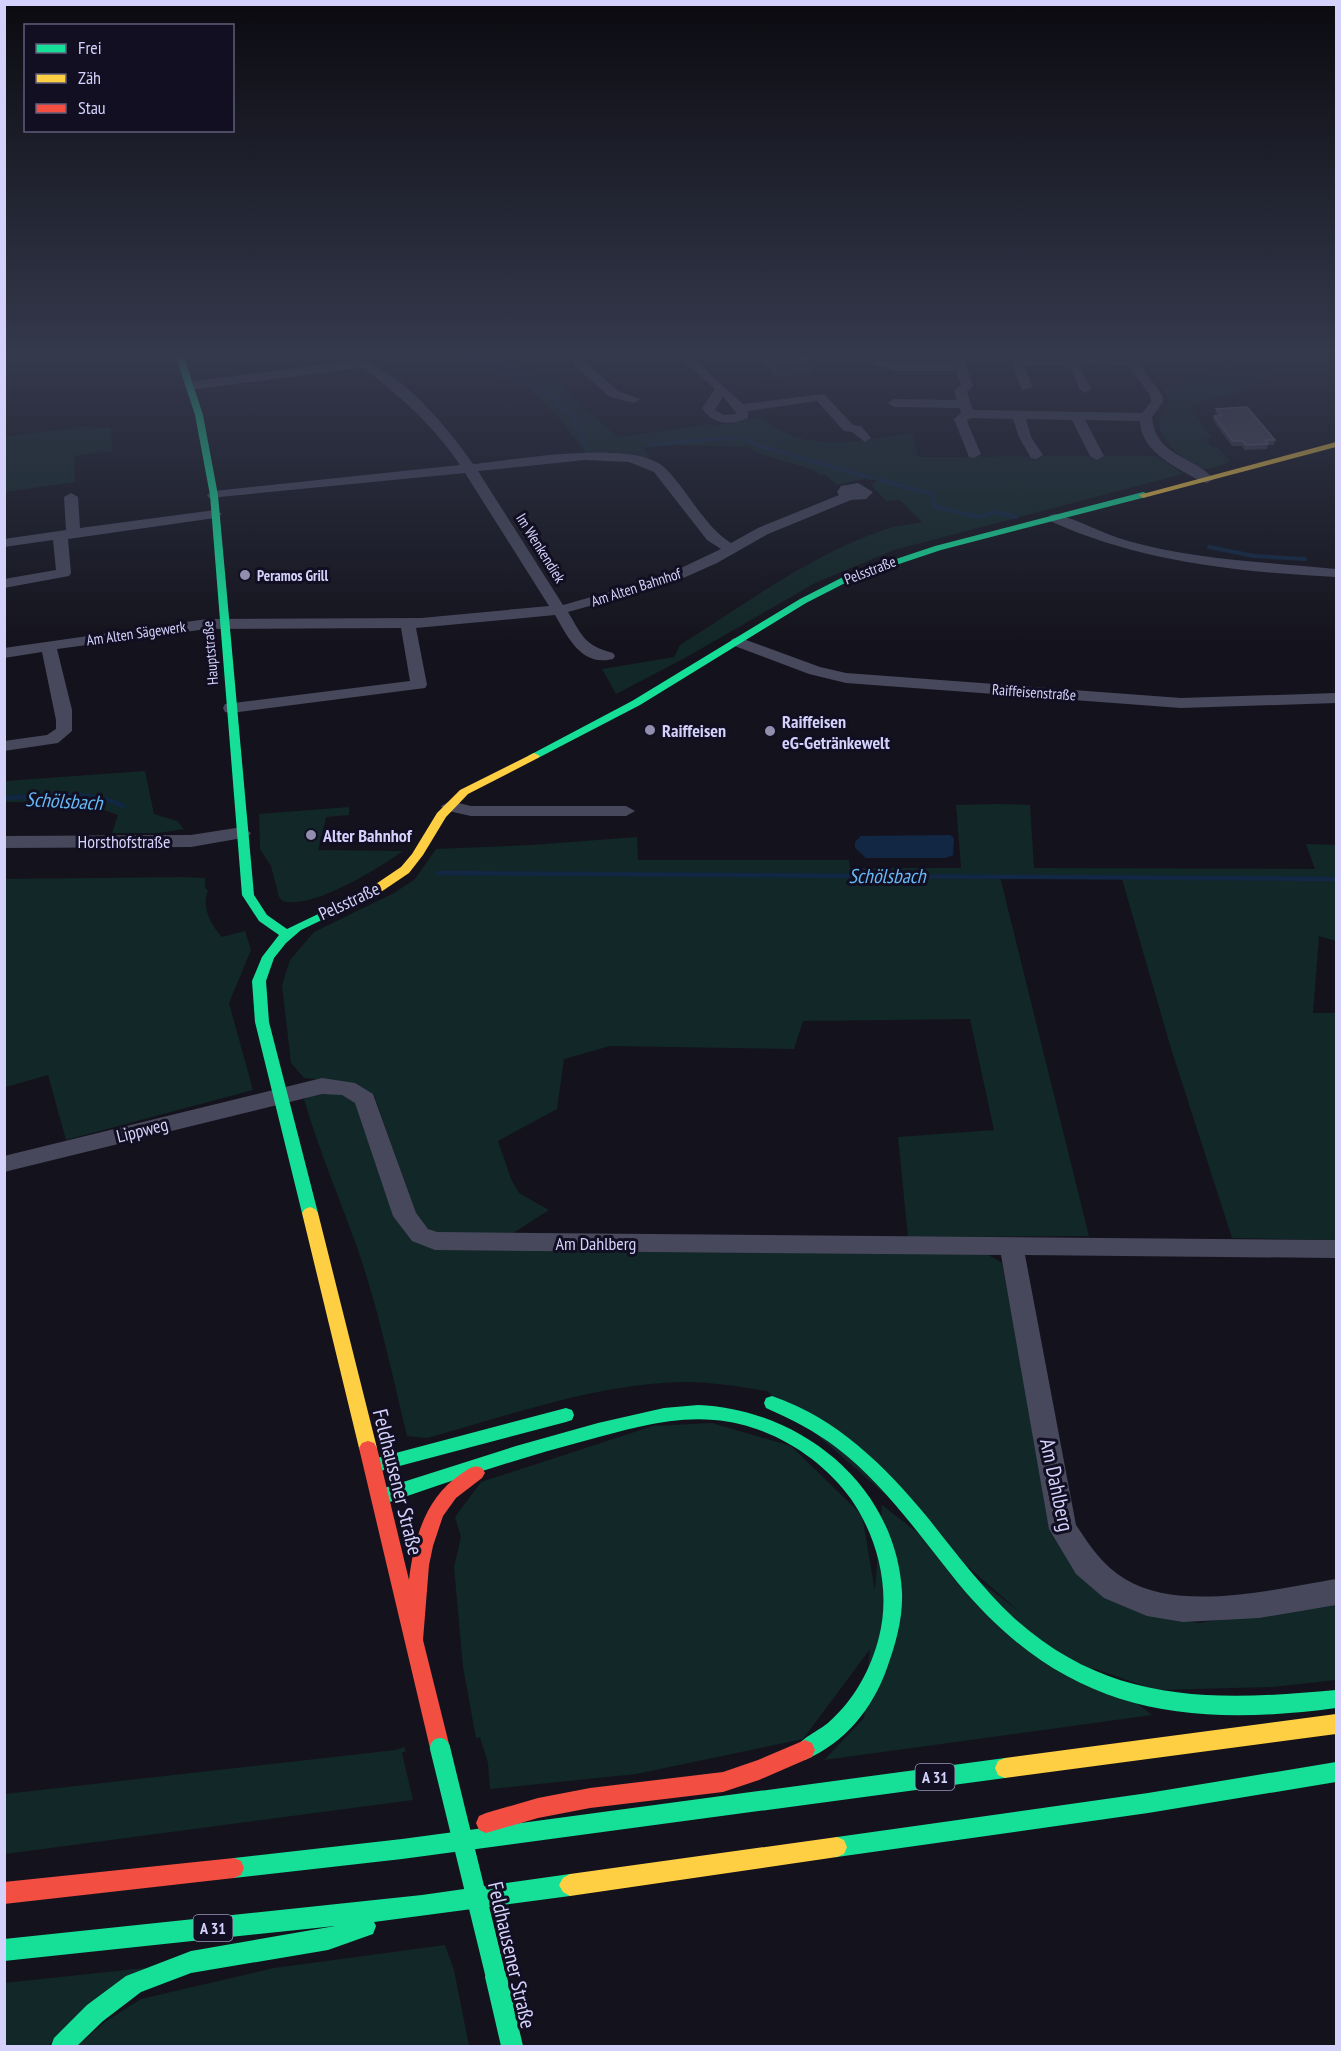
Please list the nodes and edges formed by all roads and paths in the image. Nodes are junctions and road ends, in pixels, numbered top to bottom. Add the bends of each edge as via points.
1 (207, 453) edge
2 (458, 453) edge
3 (1095, 453) edge
4 (1165, 453) edge
5 (1307, 453) edge
6 (1097, 456) dead end
7 (469, 468) junction
8 (1207, 479) junction
9 (214, 495) junction
10 (849, 496) dead end
11 (71, 497) dead end
12 (215, 514) junction
13 (1055, 518) junction
14 (66, 534) junction
15 (4, 543) edge
16 (729, 548) junction
17 (1336, 573) edge
18 (4, 584) edge
19 (560, 610) junction
20 (224, 623) junction
21 (408, 624) junction
22 (738, 642) junction
23 (49, 646) junction
24 (4, 653) edge
25 (607, 656) dead end
26 (419, 685) junction
27 (1336, 698) edge
28 (423, 702) dead end
29 (231, 708) junction
30 (4, 746) edge
31 (450, 806) junction
32 (626, 811) dead end
33 (242, 833) junction
34 (4, 842) edge
35 (286, 934) junction
36 (279, 1095) junction
37 (4, 1164) edge
38 (1011, 1245) junction
39 (1336, 1249) edge
40 (758, 1399) dead end
41 (582, 1411) dead end
42 (492, 1461) junction
43 (373, 1466) junction
44 (381, 1497) junction
45 (1336, 1592) edge
46 (414, 1640) junction
47 (1336, 1699) edge
48 (1336, 1724) edge
49 (1336, 1773) edge
50 (402, 1849) junction
51 (4, 1893) edge
52 (422, 1906) junction
53 (4, 1950) edge
54 (62, 2046) edge
55 (512, 2046) edge

1 - 9 main road, Hauptstraße
2 - 7 street, Im Wenkendiek
3 - 6 street
4 - 8 street
5 - 8 main road, Pelsstraße
7 - 9 street
7 - 16 street via 585,456 639,460 659,469 712,537
7 - 19 street, Im Wenkendiek
8 - 13 main road, Pelsstraße
9 - 12 main road, Hauptstraße
10 - 16 street, Am Alten Bahnhof
11 - 14 street
12 - 14 street
12 - 20 main road, Hauptstraße
13 - 17 street via 1100,539 1144,551
13 - 22 main road, Pelsstraße via 928,550 848,578
14 - 15 street
14 - 18 street via 64,573
16 - 19 street, Am Alten Bahnhof via 667,580
19 - 21 street, Am Alten Bahnhof
19 - 25 street, Im Wenkendiek via 580,644 592,654
20 - 21 street, Am Alten Bahnhof
20 - 23 street, Am Alten Sägewerk
20 - 29 main road, Hauptstraße
21 - 26 street
22 - 27 street, Raiffeisenstraße via 815,671 846,678 1181,703
22 - 31 main road, Pelsstraße via 636,703 490,777 464,792
23 - 24 street, Am Alten Sägewerk
23 - 30 street via 64,732 52,739
26 - 28 street
26 - 29 street
29 - 33 main road, Hauptstraße
31 - 32 street via 471,811
31 - 35 main road, Pelsstraße via 441,815 421,854 396,879
33 - 34 street, Horsthofstraße via 191,841
33 - 35 main road, Hauptstraße via 244,871 252,906 265,922
35 - 36 main road, Feldhausener Straße via 269,954 258,982 262,1022
36 - 37 street, Lippweg
36 - 38 street, Am Dahlberg via 335,1086 365,1099 405,1215 420,1234 435,1241
36 - 43 main road, Feldhausener Straße
38 - 39 street, Am Dahlberg
38 - 45 street, Am Dahlberg via 1063,1529 1081,1560 1124,1595 1180,1610 1218,1610
40 - 47 main road via 817,1423 857,1450 997,1614 1032,1646 1083,1677 1164,1703 1211,1709
41 - 43 main road
42 - 44 main road
42 - 46 main road via 445,1498 426,1539 417,1586
42 - 50 main road via 546,1442 652,1417 696,1411 780,1428 823,1453 855,1485 874,1516 889,1550 895,1592 889,1640 877,1674 858,1705 823,1740 781,1761 722,1783 532,1808
43 - 44 main road, Feldhausener Straße
44 - 46 main road, Feldhausener Straße
46 - 55 main road, Feldhausener Straße, bridge
48 - 50 main road, A 31
49 - 52 main road, A 31
50 - 51 main road, A 31
52 - 53 main road, A 31
52 - 54 main road via 328,1939 191,1962 134,1984 95,2013

